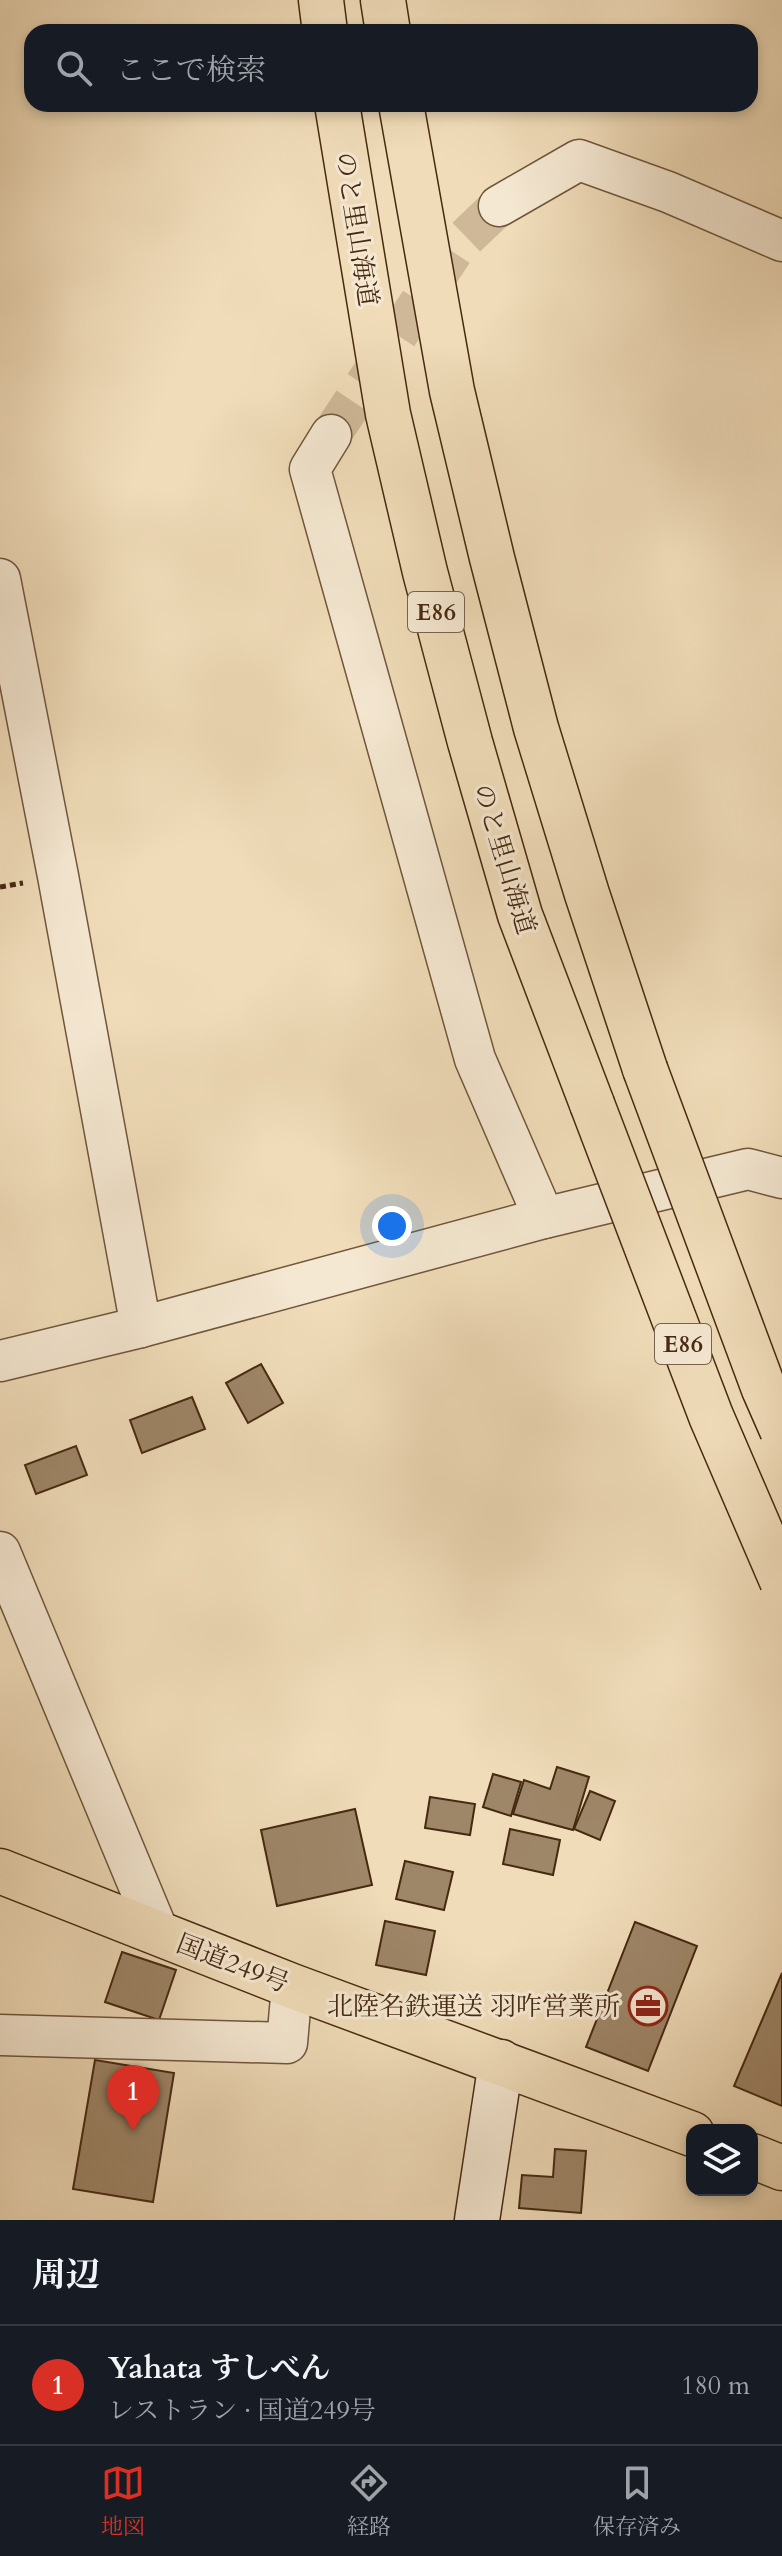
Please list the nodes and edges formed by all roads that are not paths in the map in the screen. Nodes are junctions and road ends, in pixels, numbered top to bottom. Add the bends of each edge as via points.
1 (321, 0) edge
2 (383, 0) edge
3 (324, 24) edge
4 (387, 24) edge
5 (338, 112) edge
6 (402, 112) edge
7 (499, 206) tunnel mouth
8 (782, 241) edge
9 (331, 435) tunnel mouth
10 (0, 579) edge
11 (782, 1178) edge
12 (544, 1218) junction
13 (141, 1327) junction
14 (0, 1361) edge
15 (782, 1430) edge
16 (0, 1552) edge
17 (782, 1581) edge
18 (0, 1871) edge
19 (159, 1934) junction
20 (292, 1986) junction
21 (0, 2035) edge
22 (501, 2062) junction
23 (686, 2132) edge
24 (758, 2158) edge
25 (782, 2168) edge
26 (477, 2220) edge

1 - 3 highway
2 - 4 highway
5 - 17 highway, のと里山海道 / E86, bridge via 388,414 425,572 520,915 711,1416
6 - 15 highway, E86, bridge via 452,391 536,728 645,1069
7 - 8 street via 579,160
9 - 12 street via 310,469 475,1059
10 - 13 street
11 - 12 street via 748,1169
12 - 13 street
13 - 14 street
16 - 19 street
18 - 19 highway, 国道249号
19 - 20 highway, 国道249号
20 - 21 street via 287,2043
20 - 22 highway, 国道249号
22 - 23 highway, 国道249号
22 - 26 street
24 - 25 highway

